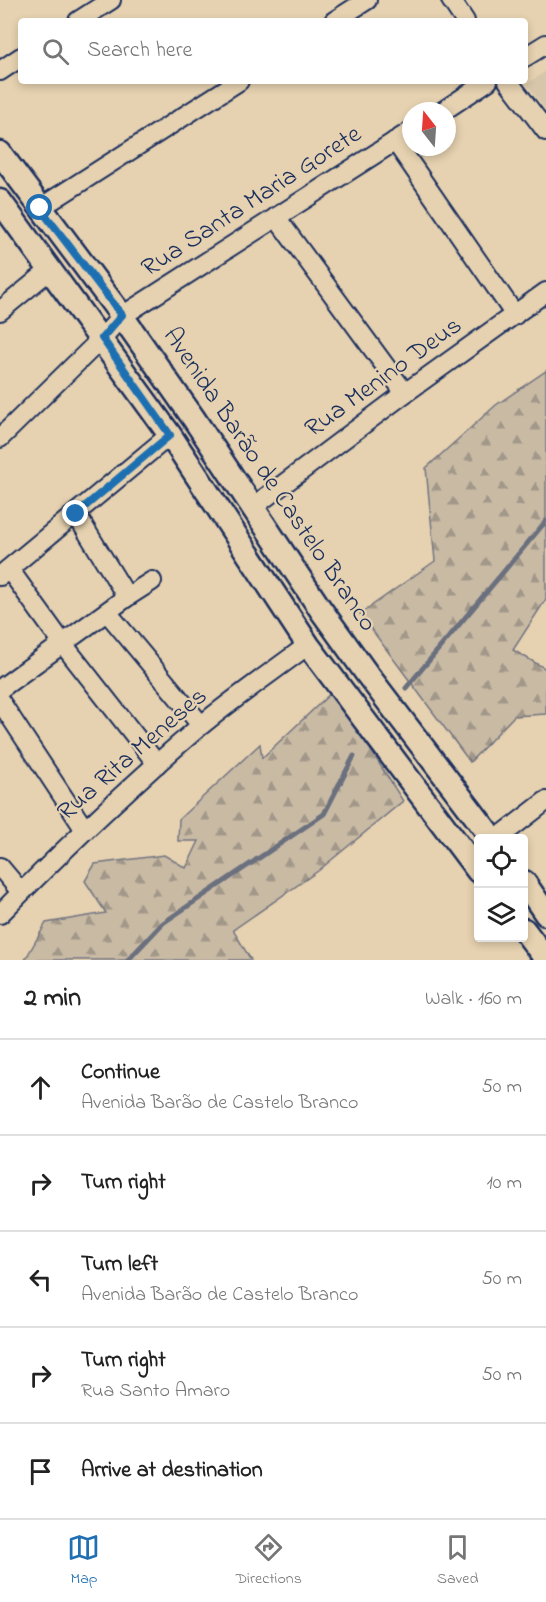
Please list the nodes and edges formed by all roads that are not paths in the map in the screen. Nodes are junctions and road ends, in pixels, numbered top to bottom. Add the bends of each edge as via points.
1 (111, 0) edge
2 (367, 0) edge
3 (451, 0) edge
4 (83, 18) edge
5 (339, 18) edge
6 (463, 18) edge
7 (546, 44) edge
8 (528, 55) edge
9 (18, 59) edge
10 (0, 71) edge
11 (234, 84) edge
12 (484, 84) edge
13 (510, 84) edge
14 (456, 102) edge
15 (546, 131) edge
16 (402, 137) edge
17 (395, 141) junction
18 (0, 153) edge
19 (0, 201) edge
20 (40, 208) junction
21 (276, 217) junction
22 (51, 269) junction
23 (546, 292) edge
24 (0, 311) edge
25 (122, 315) junction
26 (515, 315) junction
27 (102, 338) junction
28 (405, 393) junction
29 (170, 435) junction
30 (0, 438) edge
31 (253, 507) junction
32 (76, 514) junction
33 (4, 572) edge
34 (152, 581) dead end
35 (127, 597) junction
36 (107, 612) junction
37 (63, 644) junction
38 (308, 645) junction
39 (0, 689) edge
40 (0, 701) edge
41 (201, 725) junction
42 (157, 764) junction
43 (546, 801) edge
44 (85, 830) junction
45 (489, 834) edge
46 (503, 834) edge
47 (474, 859) edge
48 (0, 867) edge
49 (528, 888) edge
50 (21, 892) junction
51 (0, 914) edge
52 (546, 914) edge
53 (528, 935) edge
54 (546, 959) edge

1 - 4 street
2 - 5 street
3 - 6 street
7 - 8 street
9 - 10 street
11 - 20 street
12 - 14 street
13 - 15 street
16 - 17 street, Rua Santa Maria Gorete
17 - 21 street, Rua Santa Maria Gorete
17 - 26 street
18 - 20 main road, Avenida Barão de Castelo Branco
19 - 22 main road
20 - 25 main road, Avenida Barão de Castelo Branco
21 - 25 street, Rua Santa Maria Gorete
21 - 28 street
22 - 24 street
22 - 27 main road
23 - 26 street, Rua Menino Deus
25 - 27 street, Rua Santa Maria Gorete
25 - 31 main road, Avenida Barão de Castelo Branco
26 - 28 street, Rua Menino Deus
27 - 29 main road
27 - 30 street, Rua Santa Maria Gorete
28 - 31 street, Rua Menino Deus
29 - 32 street
29 - 38 main road
31 - 45 main road, Avenida Barão de Castelo Branco via 367,674
32 - 33 street
32 - 35 street
33 - 37 street
34 - 35 street
35 - 36 street
36 - 37 street
36 - 41 street
37 - 39 street
37 - 42 street
38 - 41 street, Rua Rita Meneses
38 - 47 main road
40 - 44 street
41 - 42 street, Rua Rita Meneses
42 - 44 street, Rua Rita Meneses
43 - 46 street
44 - 50 street, Rua Rita Meneses
48 - 50 street
49 - 52 main road
50 - 51 street, Rua Rita Meneses
53 - 54 main road

